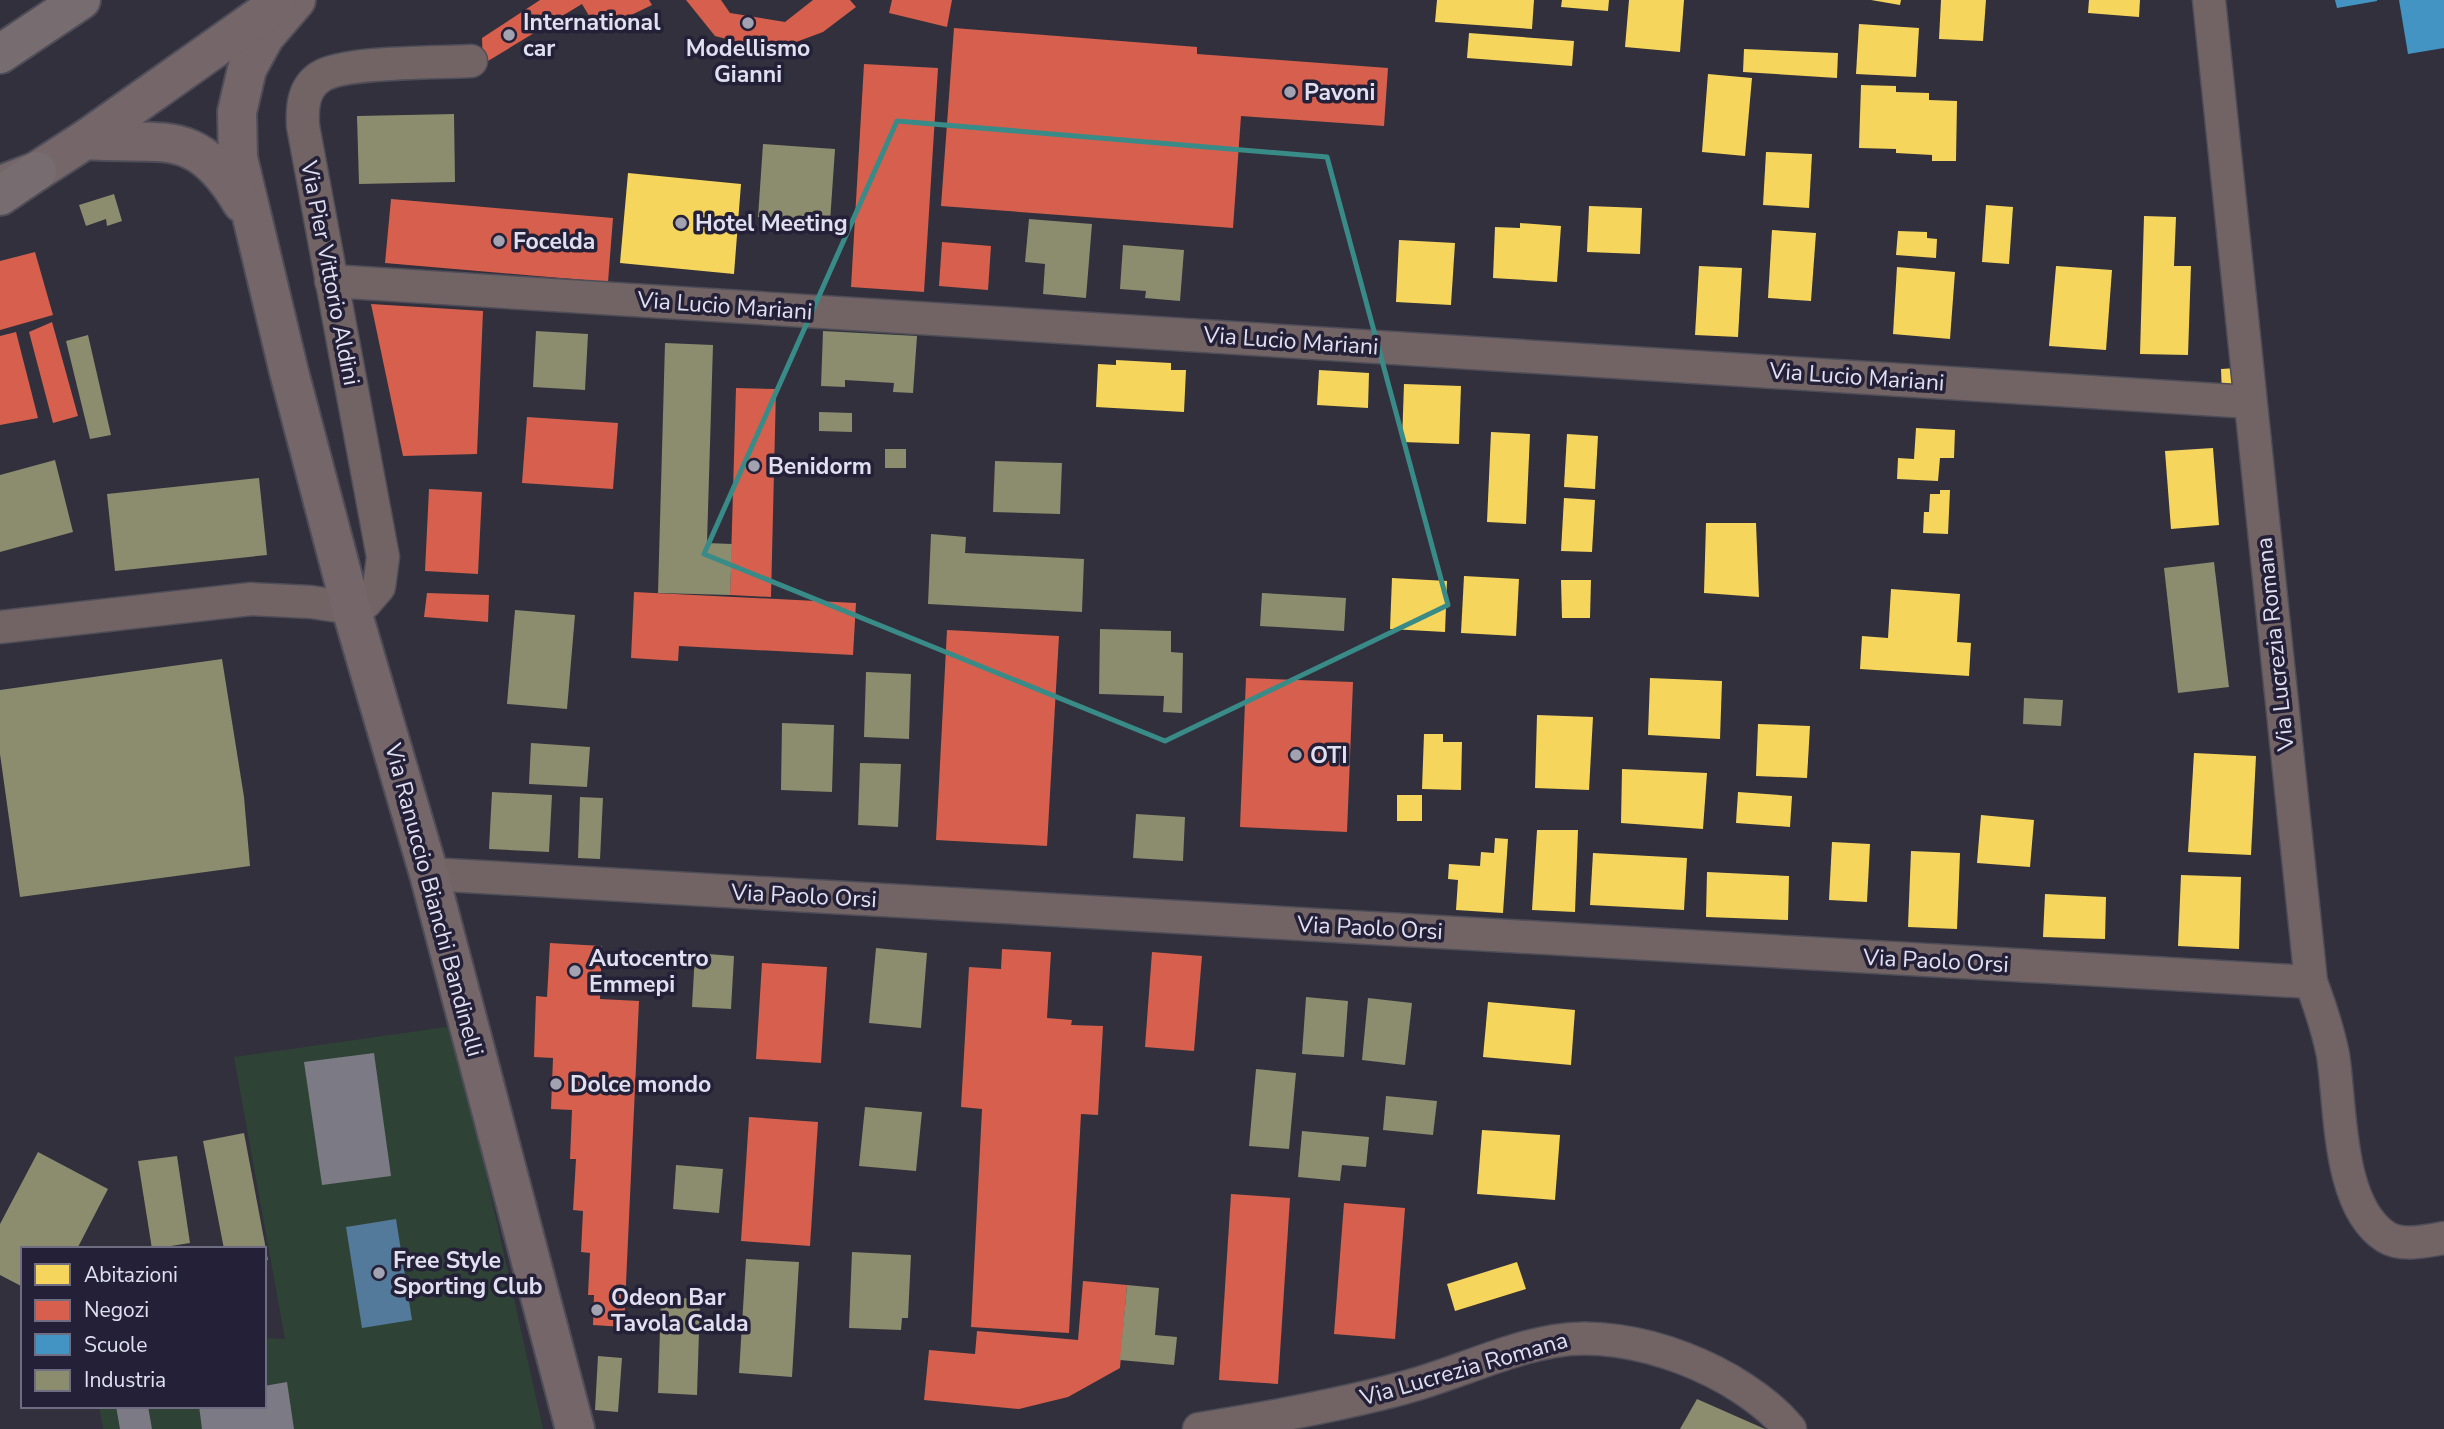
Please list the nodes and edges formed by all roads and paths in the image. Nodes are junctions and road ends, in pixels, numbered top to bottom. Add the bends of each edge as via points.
1 (81, 0) edge
2 (284, 0) edge
3 (296, 0) edge
4 (2209, 0) edge
5 (0, 54) edge
6 (471, 61) dead end
7 (85, 141) junction
8 (37, 171) junction
9 (0, 185) edge
10 (0, 196) edge
11 (251, 217) junction
12 (331, 281) junction
13 (2250, 402) junction
14 (351, 608) junction
15 (0, 626) edge
16 (429, 874) junction
17 (2311, 982) junction
18 (2432, 1240) edge
19 (575, 1429) edge
20 (1199, 1429) edge
21 (1790, 1429) edge

1 - 5 highway
2 - 7 street
3 - 11 street, Via Ranuccio Bianchi Bandinelli via 258,46 240,97 235,136
4 - 13 street, Via Lucrezia Romana
6 - 12 street, Via Pier Vittorio Aldini via 341,69 321,76 307,92 303,126
7 - 8 street
7 - 11 street via 190,147 222,172
8 - 9 street
8 - 10 highway
11 - 14 street, Via Ranuccio Bianchi Bandinelli
12 - 13 street, Via Lucio Mariani
12 - 14 street, Via Pier Vittorio Aldini via 383,557 379,587 365,603
13 - 17 street, Via Lucrezia Romana
14 - 15 street via 251,599
14 - 16 street, Via Ranuccio Bianchi Bandinelli
16 - 17 street, Via Paolo Orsi
16 - 19 street, Via Ranuccio Bianchi Bandinelli
17 - 18 street, Via Lucrezia Romana via 2329,1036 2348,1175 2356,1199 2371,1223 2388,1238
20 - 21 street, Via Lucrezia Romana via 1359,1399 1551,1341 1586,1337 1625,1341 1707,1369 1752,1395

